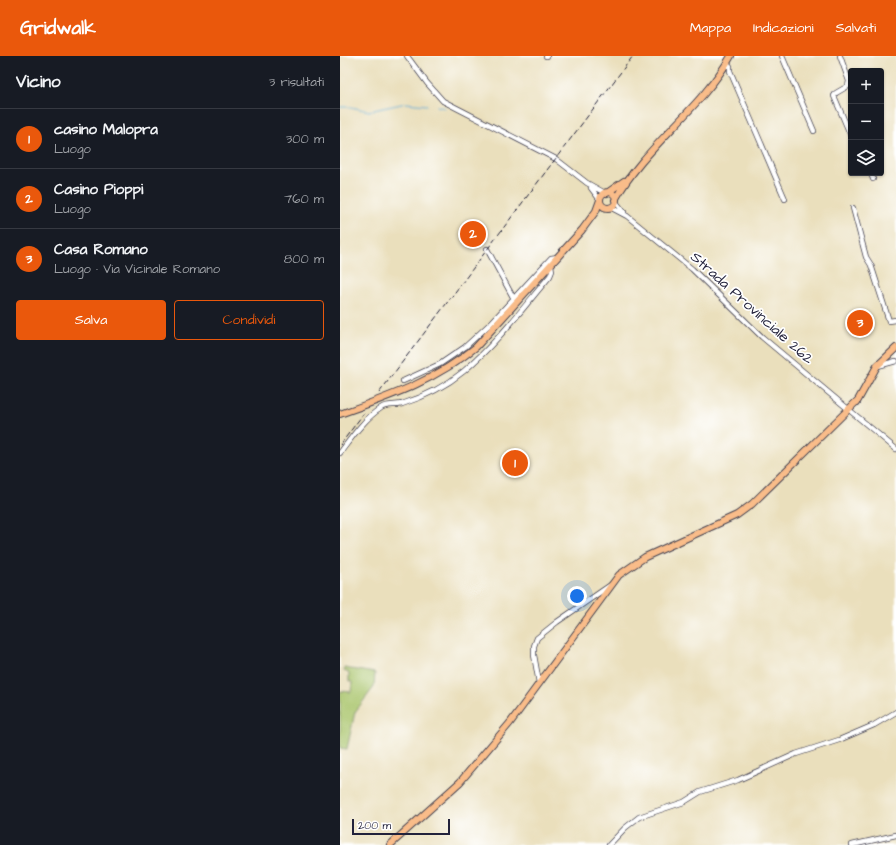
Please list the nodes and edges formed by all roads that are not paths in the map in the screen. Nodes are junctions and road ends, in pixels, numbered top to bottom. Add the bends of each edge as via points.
1 (407, 56) edge
2 (731, 56) edge
3 (782, 56) edge
4 (840, 56) edge
5 (727, 63) junction
6 (848, 129) edge
7 (814, 132) dead end
8 (637, 169) junction
9 (872, 176) edge
10 (873, 179) dead end
11 (587, 183) junction
12 (606, 193) junction
13 (785, 199) dead end
14 (600, 200) junction
15 (615, 201) junction
16 (610, 208) junction
17 (853, 208) dead end
18 (627, 216) junction
19 (582, 230) junction
20 (487, 249) dead end
21 (559, 257) junction
22 (551, 265) junction
23 (514, 299) junction
24 (896, 320) edge
25 (896, 348) edge
26 (896, 361) edge
27 (877, 366) junction
28 (403, 381) dead end
29 (849, 409) junction
30 (340, 414) edge
31 (896, 449) edge
32 (340, 453) edge
33 (613, 584) junction
34 (539, 683) junction
35 (896, 712) edge
36 (896, 835) edge
37 (390, 845) edge
38 (610, 845) edge
39 (852, 845) edge

1 - 11 street via 443,101 556,158
2 - 5 main road
3 - 7 street
4 - 6 street via 849,81 848,86 834,96
5 - 8 main road
5 - 13 street
8 - 12 main road via 620,185
8 - 15 main road
9 - 10 street
11 - 12 street
11 - 14 street
12 - 14 main road
12 - 15 main road via 614,196
14 - 16 main road via 603,206
14 - 19 main road via 596,211
15 - 16 main road
15 - 18 street
16 - 18 street
16 - 19 main road
17 - 24 street via 866,257 889,321
18 - 29 street, Strada Provinciale 262 via 692,269 762,337
19 - 21 main road
20 - 23 street
21 - 22 main road
21 - 23 street via 552,258
22 - 30 main road via 476,347 457,363 416,386
22 - 32 street via 550,276 499,336 464,371 441,387 416,399 382,407 369,417
23 - 28 street via 465,347 440,364
25 - 27 main road
26 - 27 street
27 - 29 main road via 858,400
29 - 31 street, Strada Provinciale 262
29 - 33 main road via 752,504 737,515 645,557 619,575
33 - 34 main road
33 - 34 street via 537,638 534,654
34 - 37 main road via 510,723 460,782
35 - 38 street via 839,740 796,754 738,780 700,792 684,802 639,817
36 - 39 street

